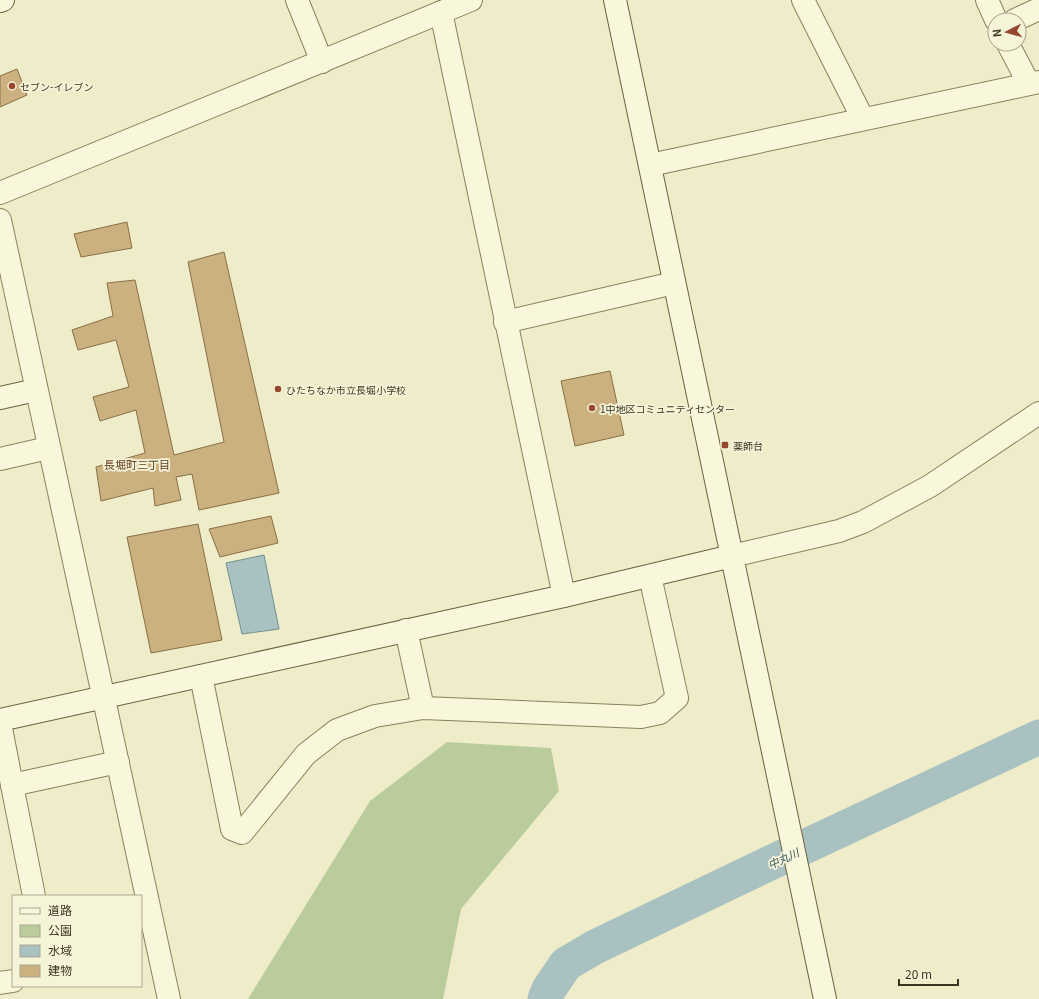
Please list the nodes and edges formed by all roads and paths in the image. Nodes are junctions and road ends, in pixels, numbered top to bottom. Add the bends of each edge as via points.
1 (3, 0) edge
2 (297, 0) edge
3 (471, 0) edge
4 (615, 0) edge
5 (803, 0) edge
6 (987, 0) edge
7 (0, 1) edge
8 (1039, 9) edge
9 (441, 12) junction
10 (992, 12) edge
11 (1027, 14) edge
12 (1013, 52) edge
13 (322, 62) junction
14 (1034, 83) edge
15 (863, 119) junction
16 (650, 165) junction
17 (0, 193) edge
18 (0, 220) edge
19 (674, 283) junction
20 (505, 322) junction
21 (36, 390) junction
22 (0, 398) edge
23 (1039, 413) edge
24 (48, 448) junction
25 (0, 459) edge
26 (732, 556) junction
27 (650, 576) junction
28 (564, 596) junction
29 (406, 630) junction
30 (201, 676) junction
31 (104, 696) junction
32 (423, 708) junction
33 (0, 720) edge
34 (0, 723) edge
35 (118, 762) junction
36 (12, 785) junction
37 (34, 895) edge
38 (144, 899) edge
39 (150, 951) edge
40 (12, 981) edge
41 (0, 983) edge
42 (169, 999) edge
43 (825, 999) edge

1 - 7 street
2 - 13 street
3 - 9 street
4 - 16 street
5 - 15 street
6 - 10 street
8 - 11 street
9 - 13 street
9 - 20 street
12 - 14 street
13 - 17 street
14 - 15 street
15 - 16 street
16 - 19 street
18 - 21 street
19 - 20 street
19 - 26 street
20 - 28 street
21 - 22 street
21 - 24 street
23 - 26 street via 930,486 862,522
24 - 25 street
24 - 31 street
26 - 27 street
26 - 43 street
27 - 28 street
27 - 32 street via 677,698 660,713 641,717
28 - 29 street
29 - 30 street
29 - 32 street
30 - 31 street
30 - 32 street via 232,829 242,833 306,754 337,730 375,716
31 - 33 street
31 - 35 street
34 - 36 street
35 - 36 street
35 - 38 street
36 - 37 street
38 - 39 street
39 - 42 street
40 - 41 street

